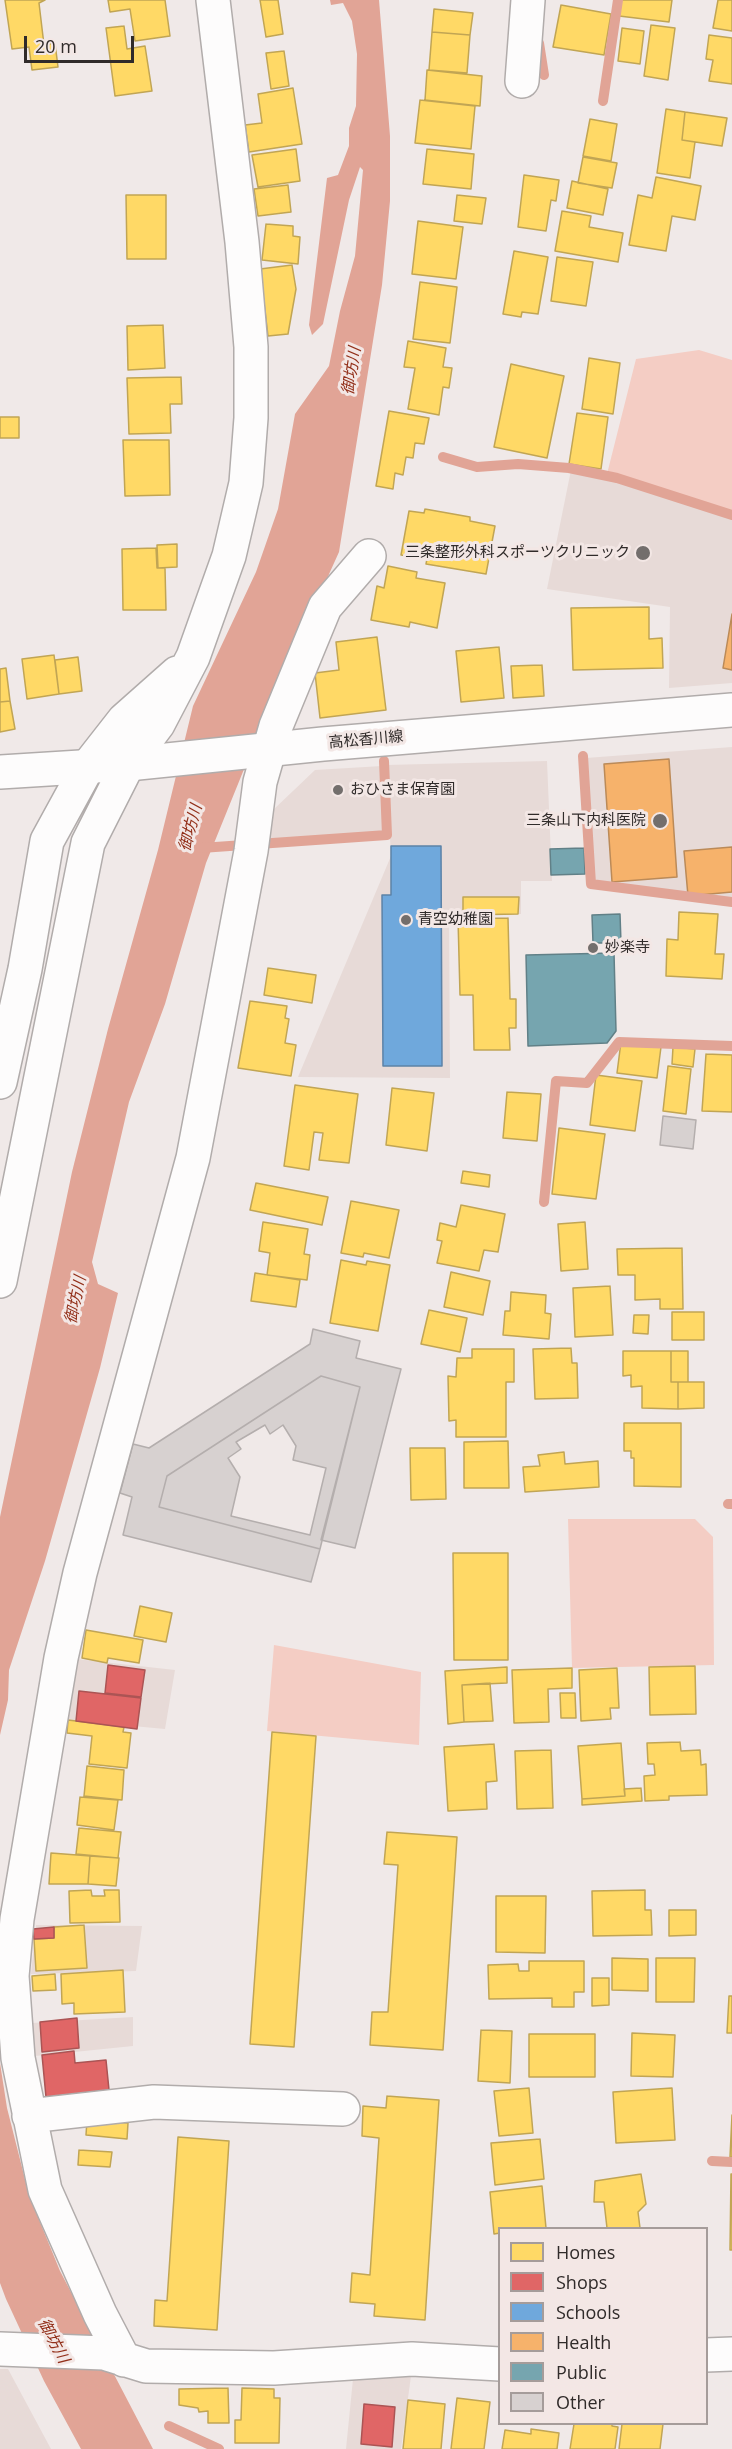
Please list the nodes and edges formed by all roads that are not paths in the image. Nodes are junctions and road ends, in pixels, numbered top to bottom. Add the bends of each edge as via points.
1 (213, 0) edge
2 (528, 0) edge
3 (522, 81) dead end
4 (369, 556) dead end
5 (193, 657) junction
6 (732, 710) edge
7 (264, 750) junction
8 (128, 764) junction
9 (88, 766) junction
10 (0, 772) edge
11 (0, 1082) edge
12 (0, 1281) edge
13 (343, 2109) dead end
14 (29, 2116) junction
15 (10, 2349) edge
16 (732, 2354) edge
17 (708, 2355) edge
18 (114, 2356) junction
19 (498, 2364) edge

1 - 5 street via 242,242 251,347 251,418 246,483 229,556
2 - 3 street
4 - 7 street via 325,607
5 - 8 street via 158,724
5 - 9 street via 124,720
6 - 7 street, 高松香川線
7 - 8 street, 高松香川線
7 - 14 street via 251,851 193,1158 80,1573 59,1670 17,1918 12,1976 18,2058
8 - 9 street, 高松香川線
8 - 12 street via 88,843
9 - 10 street, 高松香川線
9 - 11 street via 47,841
13 - 14 street via 154,2102
14 - 18 street via 45,2190 100,2314
15 - 18 street
16 - 17 street
18 - 19 street via 146,2366 274,2368 412,2359

